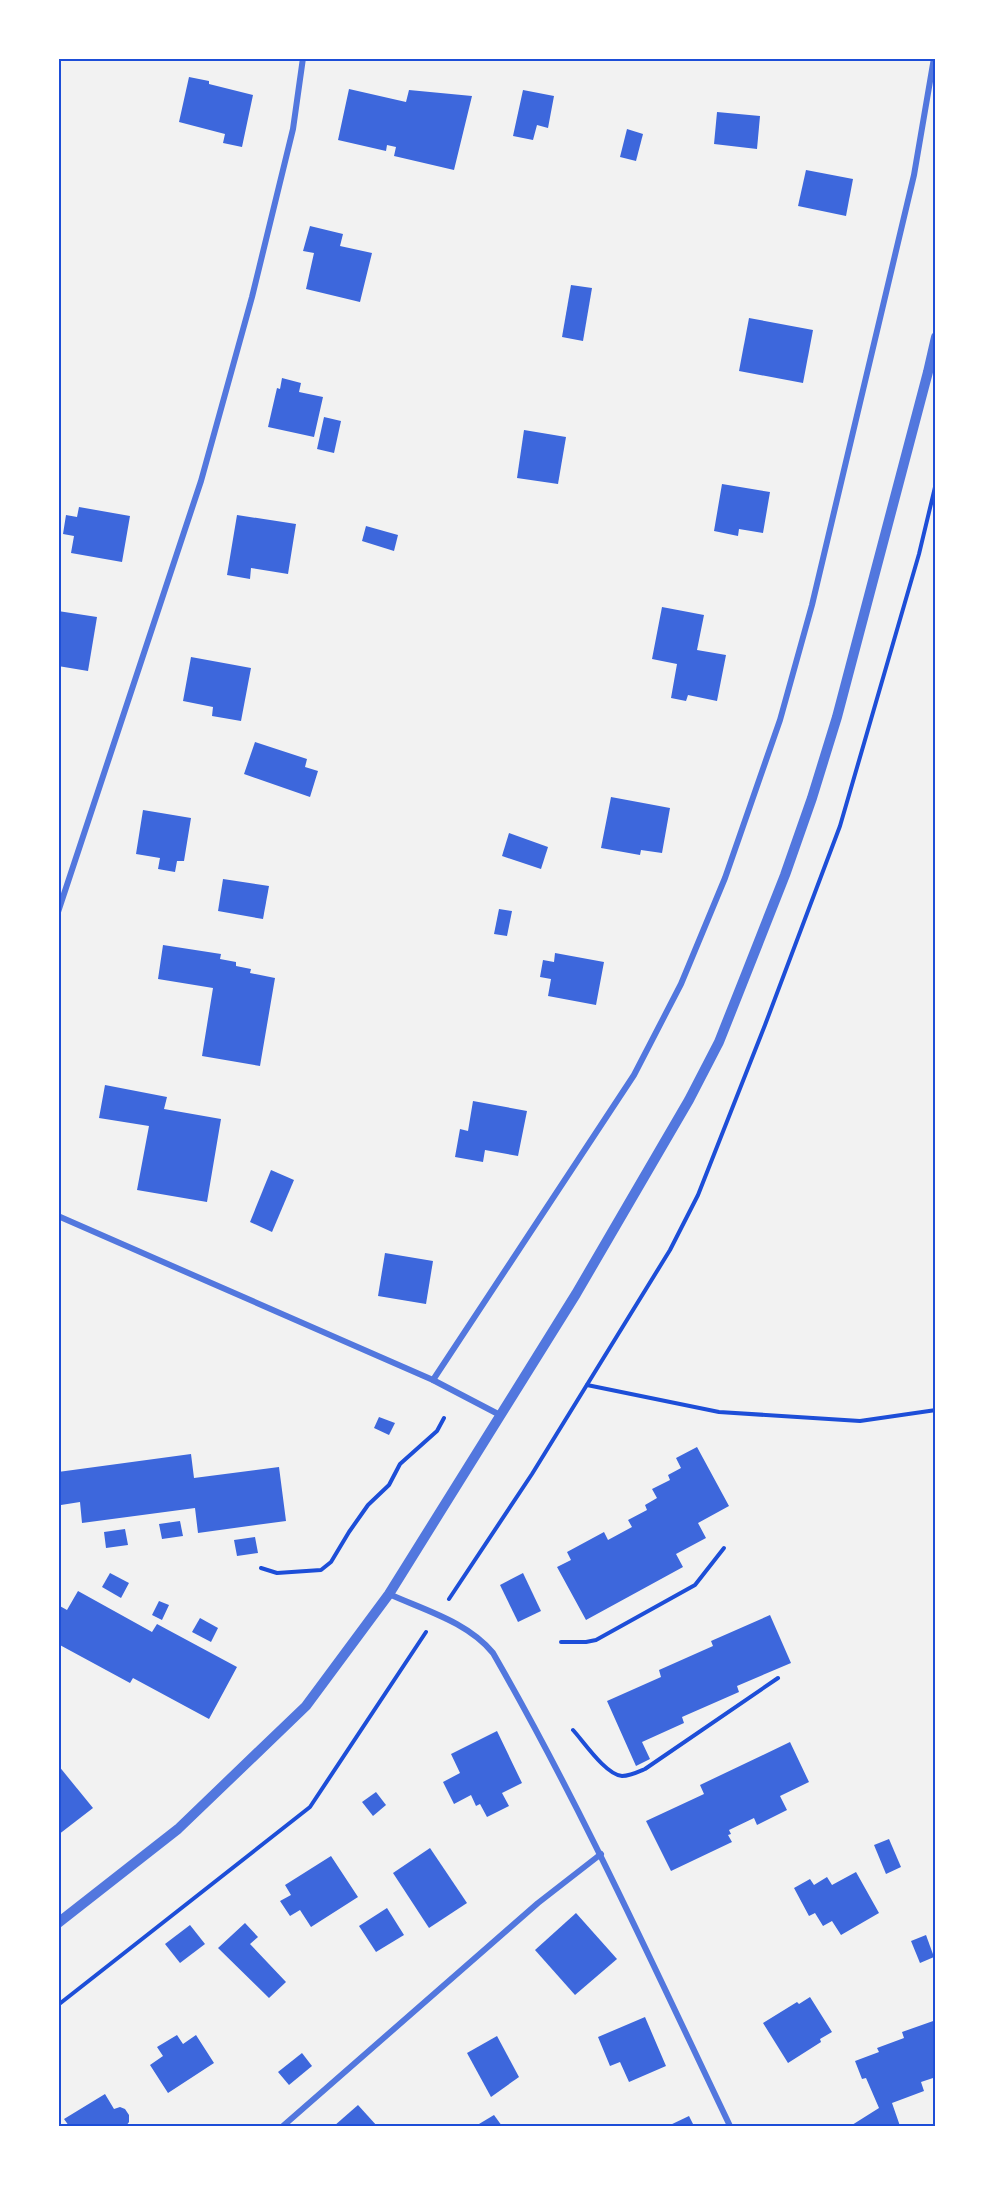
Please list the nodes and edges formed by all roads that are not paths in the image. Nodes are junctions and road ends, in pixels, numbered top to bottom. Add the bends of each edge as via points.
1 (303, 58) edge
2 (934, 58) edge
3 (936, 337) edge
4 (58, 912) edge
5 (58, 1216) edge
6 (433, 1380) junction
7 (500, 1415) junction
8 (388, 1594) junction
9 (600, 1854) junction
10 (58, 1923) edge
11 (283, 2127) edge
12 (730, 2127) edge

1 - 4 street via 290,139 252,297 201,482
2 - 6 street via 914,175 812,605 780,720 725,878 681,984 634,1075
3 - 7 street via 837,717 785,875 719,1042 576,1294
5 - 6 street
6 - 7 street
7 - 8 street
8 - 9 street via 459,1626 488,1646 545,1745
8 - 10 street via 306,1706 178,1829
9 - 11 street via 538,1903
9 - 12 street

